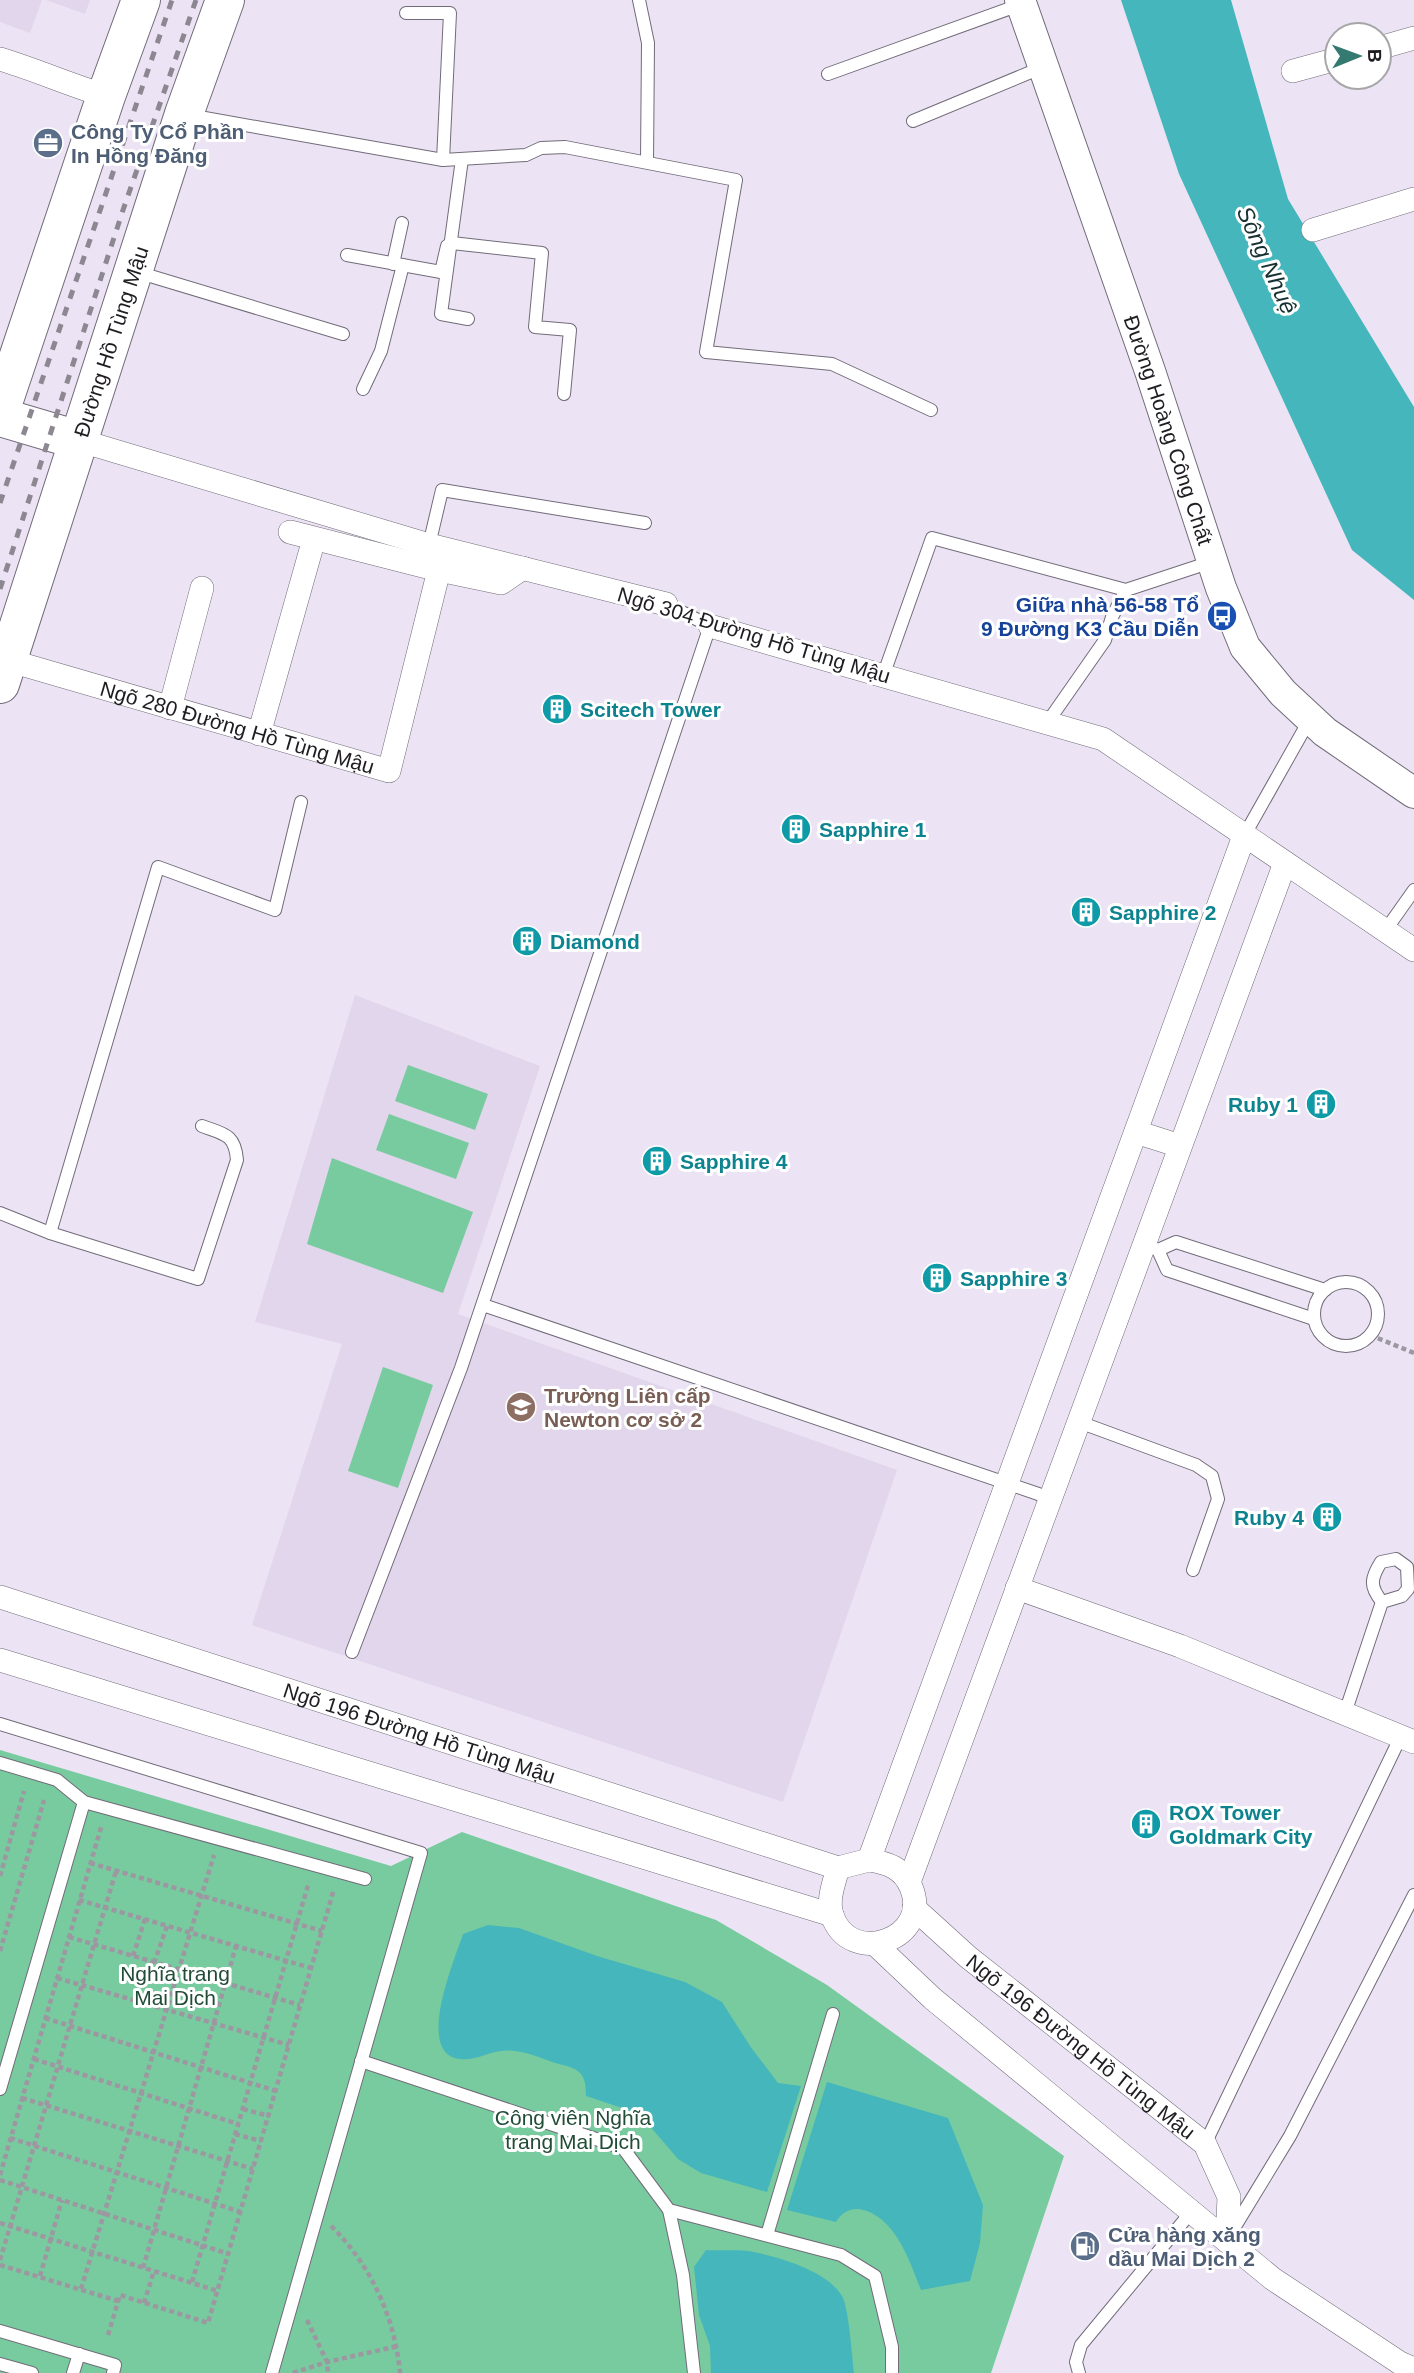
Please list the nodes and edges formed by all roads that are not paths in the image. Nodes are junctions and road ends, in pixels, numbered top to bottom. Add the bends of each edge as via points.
1 (141, 0) edge
2 (639, 0) edge
3 (220, 1) edge
4 (1021, 2) edge
5 (406, 13) dead end
6 (1414, 38) edge
7 (1393, 44) edge
8 (0, 59) edge
9 (1323, 63) edge
10 (1044, 67) junction
11 (1293, 71) dead end
12 (828, 74) dead end
13 (106, 96) junction
14 (184, 114) junction
15 (913, 121) dead end
16 (462, 159) junction
17 (443, 160) junction
18 (647, 162) junction
19 (1414, 200) edge
20 (402, 223) dead end
21 (1313, 230) dead end
22 (452, 243) junction
23 (348, 256) dead end
24 (398, 264) junction
25 (133, 271) junction
26 (468, 318) dead end
27 (343, 334) dead end
28 (363, 389) dead end
29 (564, 394) dead end
30 (931, 410) dead end
31 (0, 415) edge
32 (78, 440) junction
33 (297, 506) junction
34 (645, 523) dead end
35 (290, 532) joint
36 (314, 539) junction
37 (429, 545) junction
38 (1213, 562) junction
39 (523, 568) junction
40 (439, 570) junction
41 (202, 588) dead end
42 (1126, 590) junction
43 (666, 604) joint
44 (709, 626) junction
45 (3, 673) edge
46 (883, 676) junction
47 (170, 708) junction
48 (1310, 718) junction
49 (1047, 723) junction
50 (259, 734) junction
51 (1414, 793) edge
52 (301, 802) dead end
53 (1244, 836) junction
54 (1285, 863) junction
55 (1414, 890) edge
56 (1385, 931) junction
57 (1414, 950) edge
58 (202, 1126) dead end
59 (1136, 1132) junction
60 (1180, 1146) junction
61 (0, 1213) edge
62 (51, 1233) junction
63 (1151, 1247) junction
64 (1325, 1290) junction
65 (482, 1305) junction
66 (1314, 1319) junction
67 (1079, 1422) junction
68 (1007, 1483) junction
69 (1050, 1498) junction
70 (1193, 1570) dead end
71 (1017, 1588) junction
72 (0, 1597) edge
73 (1382, 1602) dead end
74 (352, 1652) dead end
75 (0, 1660) edge
76 (1345, 1713) junction
77 (0, 1724) edge
78 (1408, 1739) edge
79 (0, 1763) edge
80 (84, 1802) junction
81 (869, 1860) junction
82 (838, 1868) junction
83 (365, 1879) dead end
84 (909, 1882) junction
85 (1414, 1895) edge
86 (914, 1908) junction
87 (832, 1915) junction
88 (876, 1945) junction
89 (833, 2014) dead end
90 (361, 2061) junction
91 (0, 2089) edge
92 (1205, 2144) junction
93 (669, 2210) junction
94 (1192, 2211) junction
95 (767, 2235) junction
96 (1227, 2239) junction
97 (0, 2331) edge
98 (79, 2354) junction
99 (0, 2364) edge
100 (1407, 2368) edge
101 (32, 2373) edge
102 (74, 2373) edge
103 (113, 2373) edge
104 (272, 2373) edge
105 (694, 2373) edge
106 (892, 2373) edge
107 (1079, 2373) edge

1 - 13 highway
2 - 18 lane via 648,43
3 - 14 highway, Đường Hồ Tùng Mậu
4 - 10 street, Đường Hoàng Công Chất
4 - 12 lane
5 - 17 lane via 450,13
6 - 7 street
8 - 13 street
9 - 11 street
10 - 15 lane
10 - 38 street, Đường Hoàng Công Chất
13 - 31 highway
14 - 17 lane
14 - 25 highway, Đường Hồ Tùng Mậu
16 - 17 lane
16 - 18 lane via 565,147
16 - 22 lane
18 - 30 lane via 736,180 706,352 832,363
19 - 21 street
20 - 24 lane
22 - 24 lane via 447,246 442,272
22 - 26 lane via 441,314
22 - 29 lane via 542,253 535,327 569,330
23 - 24 lane
24 - 28 lane via 381,351
25 - 27 lane
25 - 32 highway, Đường Hồ Tùng Mậu
31 - 32 highway
32 - 33 street, Ngõ 304 Đường Hồ Tùng Mậu
32 - 45 highway, Đường Hồ Tùng Mậu
33 - 35 lane
33 - 37 street, Ngõ 304 Đường Hồ Tùng Mậu
34 - 37 lane via 442,490
35 - 36 street
36 - 40 street
36 - 50 street
37 - 39 street, Ngõ 304 Đường Hồ Tùng Mậu
38 - 42 lane
38 - 48 street, Đường Hoàng Công Chất via 1245,646
39 - 40 street via 501,583
39 - 43 street, Ngõ 304 Đường Hồ Tùng Mậu
40 - 50 street, Ngõ 280 Đường Hồ Tùng Mậu via 389,771
41 - 47 street
42 - 46 lane via 932,538
42 - 49 lane via 1105,640
43 - 44 lane, Ngõ 304 Đường Hồ Tùng Mậu
44 - 46 street, Ngõ 304 Đường Hồ Tùng Mậu
44 - 65 lane
45 - 47 street, Ngõ 280 Đường Hồ Tùng Mậu
46 - 49 street, Ngõ 304 Đường Hồ Tùng Mậu
47 - 50 street, Ngõ 280 Đường Hồ Tùng Mậu
48 - 51 street, Đường Hoàng Công Chất
48 - 53 lane
49 - 53 street, Ngõ 304 Đường Hồ Tùng Mậu via 1103,739
52 - 62 lane via 275,910 158,867
53 - 54 street, Ngõ 304 Đường Hồ Tùng Mậu
53 - 59 street
54 - 56 street, Ngõ 304 Đường Hồ Tùng Mậu
54 - 60 street
55 - 56 lane
56 - 57 street, Ngõ 304 Đường Hồ Tùng Mậu
58 - 62 lane via 228,1136 236,1145 237,1160 198,1279
59 - 60 street
59 - 68 street
60 - 63 street
61 - 62 lane
63 - 64 lane via 1176,1242
63 - 66 lane via 1167,1269
63 - 67 street
64 - 66 lane via 1318,1298
64 - 66 lane via 1345,1282 1365,1287 1373,1295 1378,1316 1362,1342 1342,1346 1324,1337
65 - 68 lane
65 - 74 lane
67 - 69 street
67 - 70 lane via 1196,1465 1212,1476 1218,1499
68 - 69 lane
68 - 81 street
69 - 71 street
71 - 76 street via 1180,1646
71 - 84 street
72 - 82 street, Ngõ 196 Đường Hồ Tùng Mậu
73 - 76 lane
75 - 87 street
76 - 78 street
77 - 90 lane via 421,1853
78 - 92 lane
79 - 80 lane via 57,1780
80 - 83 lane
80 - 91 lane
81 - 82 street
81 - 84 street via 888,1863
82 - 87 street
84 - 86 street
85 - 96 lane via 1290,2136
86 - 88 street via 908,1926 894,1939
86 - 92 street, Ngõ 196 Đường Hồ Tùng Mậu via 968,1957
87 - 88 street via 842,1931 858,1942
88 - 94 street via 932,1998
89 - 95 lane
90 - 93 lane via 623,2148
90 - 104 lane
92 - 96 street, Ngõ 196 Đường Hồ Tùng Mậu via 1229,2197
93 - 95 lane
93 - 105 lane via 683,2275
94 - 96 street
94 - 107 lane via 1081,2345 1076,2362
95 - 106 lane via 841,2255 875,2276 892,2347
96 - 100 street via 1273,2279
97 - 98 lane
98 - 102 lane
98 - 103 lane via 116,2365
99 - 101 lane

